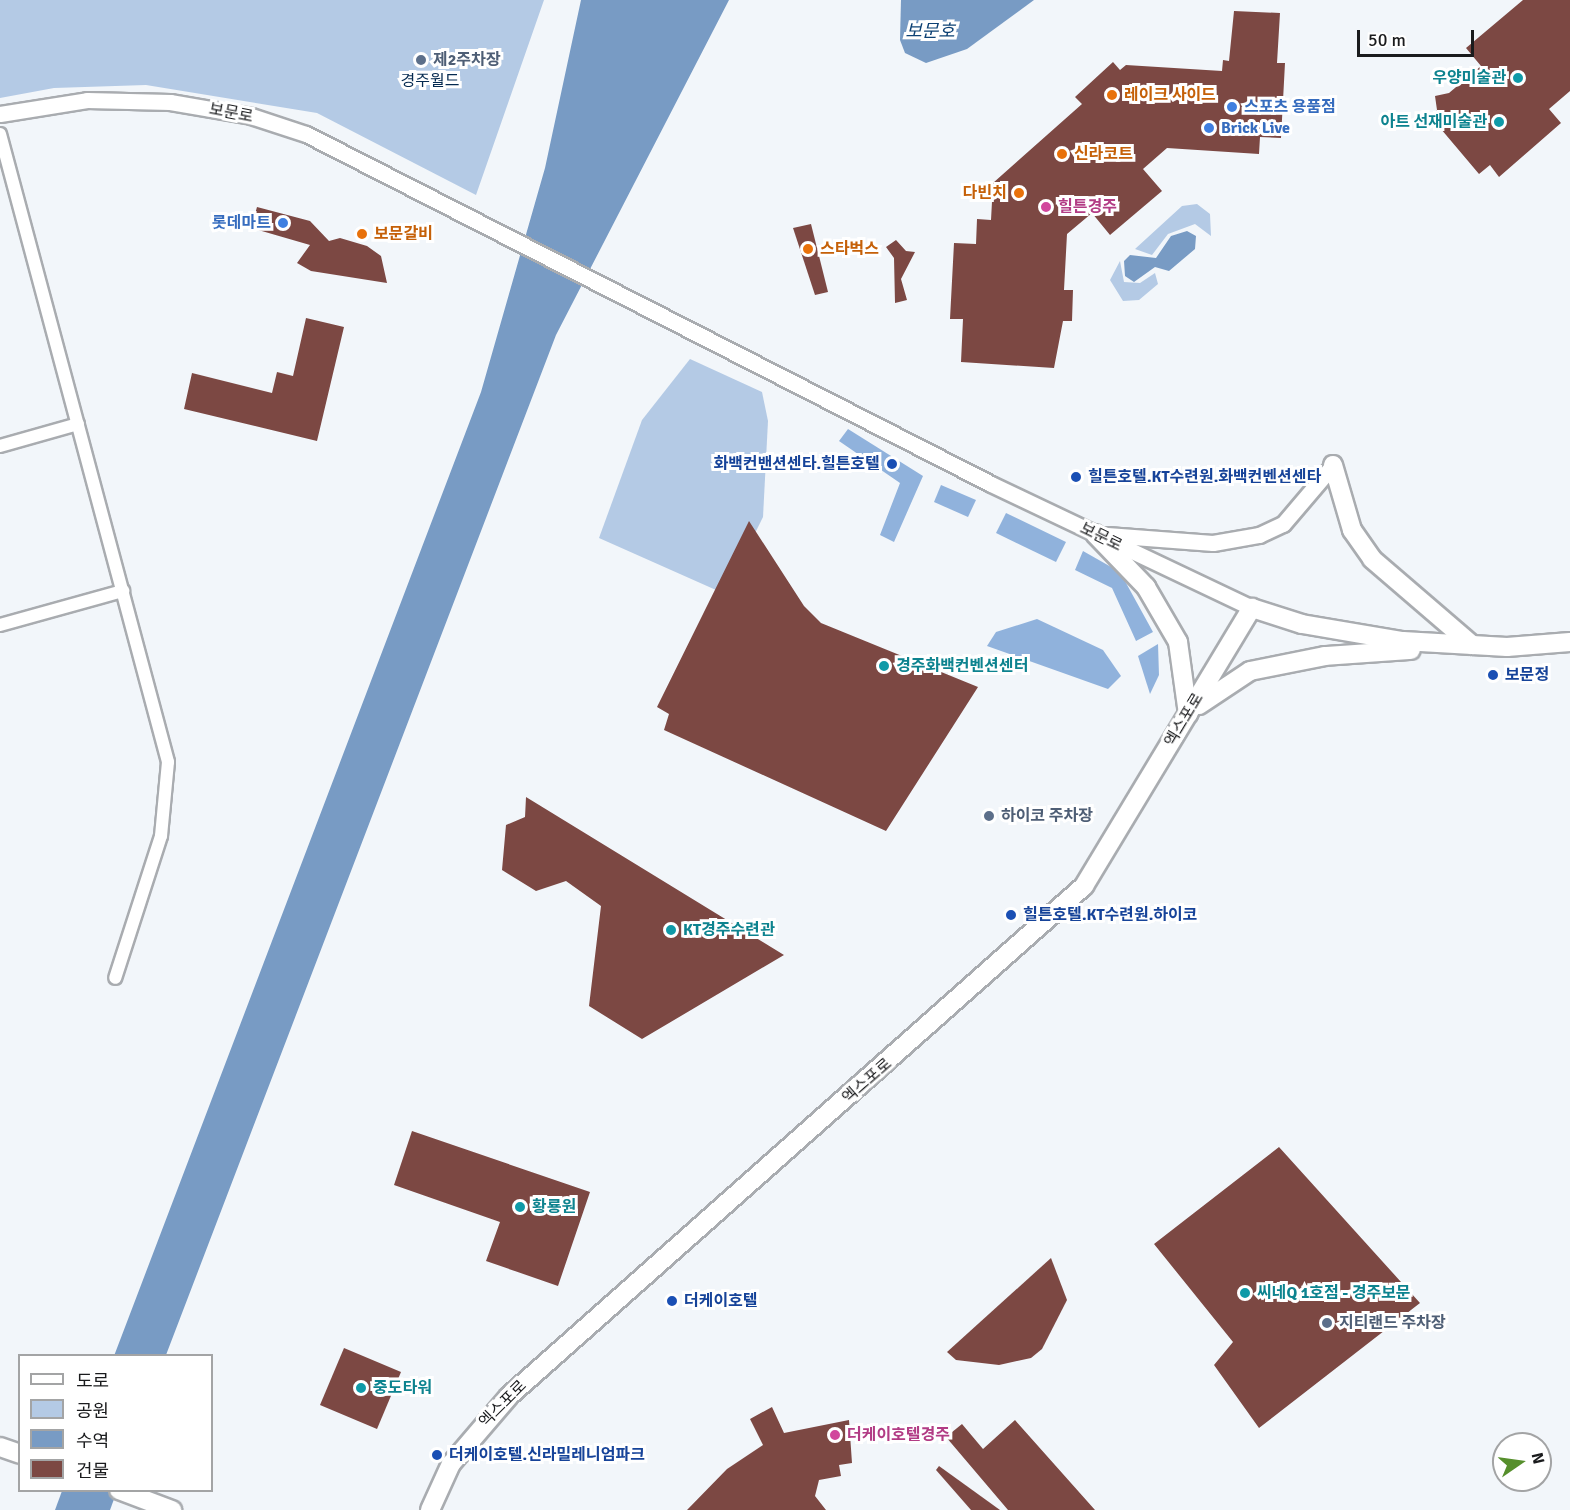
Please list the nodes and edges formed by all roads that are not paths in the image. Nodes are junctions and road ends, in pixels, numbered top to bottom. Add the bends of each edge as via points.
1 (0, 114) edge
2 (0, 134) edge
3 (78, 424) junction
4 (0, 446) edge
5 (1333, 465) joint
6 (1095, 534) junction
7 (123, 591) junction
8 (1252, 608) junction
9 (0, 625) edge
10 (1570, 642) edge
11 (1472, 645) junction
12 (1188, 714) junction
13 (115, 978) dead end
14 (0, 1447) edge
15 (18, 1453) edge
16 (122, 1492) edge
17 (172, 1510) edge
18 (430, 1510) edge

1 - 6 street, 보문로 via 126,99 251,116 344,151
2 - 3 street
3 - 4 street
3 - 7 street
5 - 6 street via 1283,524 1259,535 1213,543
5 - 11 main road via 1352,530 1372,559
6 - 8 street, 보문로
6 - 12 main road via 1146,587 1178,642
7 - 9 street
7 - 13 street via 164,742 170,794
8 - 11 main road, 보문로 via 1348,633
8 - 12 main road, 엑스포로
10 - 11 main road, 보문로
11 - 12 main road via 1325,656 1275,665 1235,678
12 - 18 main road, 엑스포로 via 1084,886 509,1396 451,1464
14 - 15 main road
16 - 17 main road

